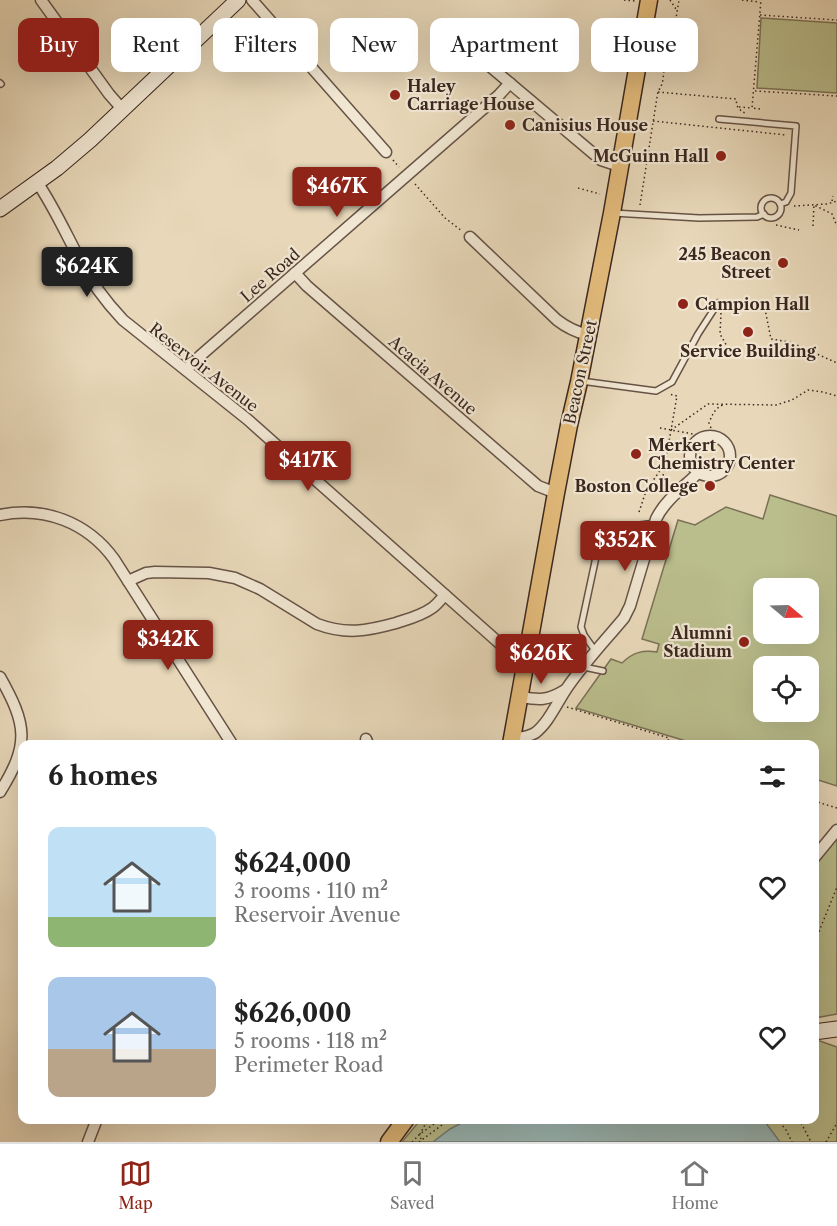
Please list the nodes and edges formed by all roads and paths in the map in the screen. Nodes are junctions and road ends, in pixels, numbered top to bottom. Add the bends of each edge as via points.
1 (41, 0) edge
2 (238, 0) edge
3 (252, 0) edge
4 (624, 0) edge
5 (670, 0) edge
6 (679, 0) edge
7 (742, 0) edge
8 (643, 1) edge
9 (761, 1) edge
10 (677, 9) junction
11 (759, 15) junction
12 (837, 20) edge
13 (497, 72) edge
14 (510, 83) junction
15 (754, 91) junction
16 (658, 92) junction
17 (837, 96) edge
18 (738, 107) junction
19 (752, 108) junction
20 (760, 109) dead end
21 (123, 110) junction
22 (752, 113) dead end
23 (719, 119) dead end
24 (652, 121) junction
25 (788, 136) dead end
26 (386, 152) joint
27 (619, 166) junction
28 (407, 176) junction
29 (37, 182) junction
30 (578, 188) dead end
31 (600, 194) dead end
32 (833, 196) dead end
33 (837, 201) edge
34 (832, 202) junction
35 (780, 204) junction
36 (640, 205) dead end
37 (814, 205) junction
38 (793, 206) dead end
39 (0, 209) edge
40 (612, 213) junction
41 (764, 214) junction
42 (776, 225) dead end
43 (813, 226) dead end
44 (837, 226) edge
45 (799, 230) dead end
46 (470, 237) joint
47 (295, 273) junction
48 (718, 303) dead end
49 (588, 334) junction
50 (728, 348) dead end
51 (837, 363) edge
52 (186, 370) junction
53 (579, 380) junction
54 (656, 391) junction
55 (837, 396) edge
56 (724, 404) junction
57 (660, 428) dead end
58 (711, 428) dead end
59 (671, 430) junction
60 (693, 434) dead end
61 (665, 463) junction
62 (699, 472) dead end
63 (670, 491) dead end
64 (556, 493) junction
65 (639, 512) dead end
66 (0, 515) edge
67 (655, 523) junction
68 (128, 581) junction
69 (445, 595) junction
70 (596, 652) junction
71 (527, 658) junction
72 (581, 662) junction
73 (546, 663) dead end
74 (603, 670) dead end
75 (0, 677) edge
76 (566, 690) junction
77 (520, 697) junction
78 (566, 707) dead end
79 (22, 740) edge
80 (229, 740) edge
81 (512, 740) edge
82 (514, 740) edge
83 (668, 740) edge
84 (18, 756) edge
85 (0, 792) edge
86 (819, 803) edge
87 (837, 808) edge
88 (837, 830) edge
89 (819, 852) edge
90 (837, 887) edge
91 (819, 932) edge
92 (837, 1029) edge
93 (819, 1032) edge
94 (819, 1033) edge
95 (837, 1041) edge
96 (837, 1123) edge
97 (95, 1124) edge
98 (402, 1124) edge
99 (425, 1124) edge
100 (434, 1124) edge
101 (443, 1124) edge
102 (781, 1124) edge
103 (802, 1124) edge
104 (420, 1134) junction
105 (420, 1141) edge
106 (88, 1142) edge
107 (389, 1142) edge
108 (412, 1142) edge
109 (792, 1142) edge
110 (811, 1142) edge
111 (826, 1142) edge

1 - 21 street
2 - 21 street
3 - 26 street
4 - 8 path
5 - 10 path
6 - 10 path
7 - 9 path
8 - 27 main road, Beacon Street
9 - 11 path
10 - 16 path via 670,55
11 - 12 path
11 - 15 path
13 - 14 street
14 - 27 street via 601,160
14 - 28 street, Lee Road
15 - 17 path
15 - 19 path
16 - 18 path via 736,99
16 - 24 path
18 - 19 path
18 - 22 path via 742,112
19 - 20 path
21 - 29 street
23 - 35 lane via 796,126 791,193
24 - 25 path
24 - 36 path
26 - 28 path
27 - 40 main road, Beacon Street
28 - 46 path via 445,218
28 - 47 street, Lee Road
29 - 39 street
29 - 52 street, Reservoir Avenue via 112,309 136,333
30 - 31 path
32 - 34 path
33 - 34 path
34 - 37 path
35 - 41 lane via 779,214
35 - 41 lane via 768,198 762,205
37 - 38 path
37 - 43 path
37 - 44 path via 832,214
40 - 41 lane via 699,218
40 - 49 main road, Beacon Street
42 - 45 path
46 - 49 street via 557,320 574,331
47 - 52 street, Lee Road
47 - 64 street, Acacia Avenue via 530,480
48 - 54 lane via 672,382
49 - 53 main road, Beacon Street
50 - 51 path via 720,334 722,305 765,309 771,339 790,342
52 - 69 street, Reservoir Avenue via 247,419
53 - 54 lane
53 - 64 main road, Beacon Street
54 - 59 path via 678,396
55 - 56 path via 808,390 776,405
56 - 58 path via 713,414
56 - 59 path via 708,404
57 - 59 path
59 - 60 path
59 - 61 path
61 - 63 path via 663,480
61 - 65 path via 646,491
62 - 67 street via 665,504
64 - 71 main road, Beacon Street
66 - 68 street via 34,513 79,526 99,541
67 - 70 street via 627,612
67 - 70 lane via 640,525 607,542 596,557 581,627
68 - 69 street via 155,572 223,574 247,582 317,624 352,631 414,618
68 - 80 street
69 - 71 street, Reservoir Avenue via 507,650
70 - 72 street
71 - 77 main road, Beacon Street
72 - 73 path via 572,657
72 - 74 lane
72 - 76 street
75 - 79 street via 18,716
76 - 77 street via 547,699
76 - 82 street via 534,733
77 - 81 main road, Beacon Street
78 - 83 path
84 - 85 street
86 - 87 path
88 - 89 street
90 - 91 path
92 - 93 street
94 - 95 street
96 - 111 path
97 - 106 street
98 - 107 main road
99 - 104 path
100 - 104 path
101 - 105 path
102 - 109 path
103 - 110 path
104 - 105 path
104 - 108 path

